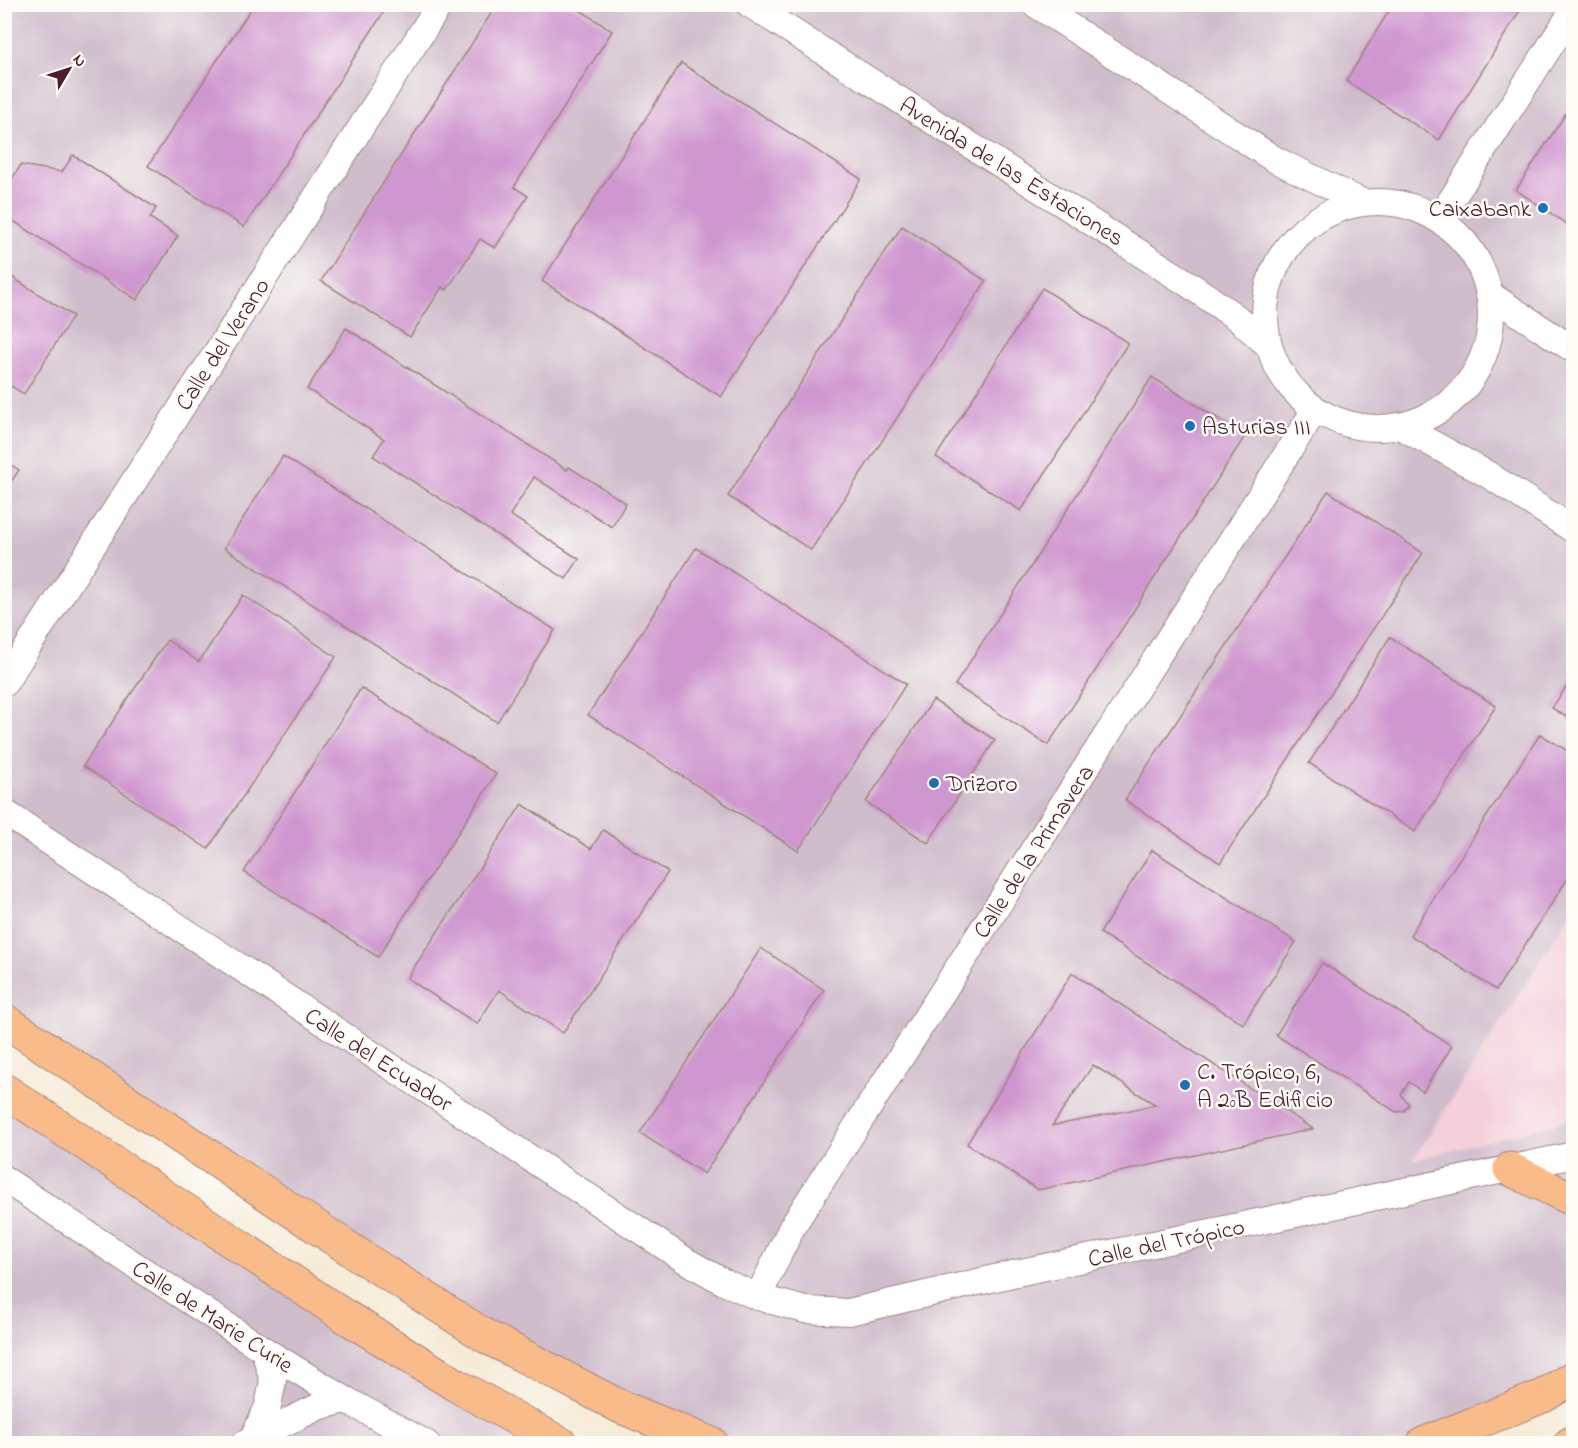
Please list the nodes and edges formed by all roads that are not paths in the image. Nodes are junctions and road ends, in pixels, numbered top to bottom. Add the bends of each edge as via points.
1 (440, 4) edge
2 (749, 4) edge
3 (1035, 4) edge
4 (1574, 9) edge
5 (1362, 202) junction
6 (1439, 219) junction
7 (1489, 294) junction
8 (1268, 345) junction
9 (1574, 350) edge
10 (1315, 410) junction
11 (1402, 427) junction
12 (1574, 530) edge
13 (4, 684) edge
14 (4, 812) edge
15 (4, 1020) edge
16 (4, 1090) edge
17 (1574, 1155) edge
18 (1510, 1169) junction
19 (4, 1179) edge
20 (1574, 1200) edge
21 (758, 1297) junction
22 (264, 1350) junction
23 (1574, 1377) edge
24 (346, 1400) junction
25 (249, 1441) edge
26 (428, 1443) edge
27 (561, 1443) edge
28 (712, 1443) edge
29 (1424, 1443) edge

1 - 13 street, Calle del Verano
2 - 8 street, Avenida de las Estaciones via 1190,285 1238,318
3 - 5 street via 1274,159
4 - 6 street
5 - 6 street via 1402,204
5 - 8 street via 1324,214 1293,238 1280,257 1266,294
6 - 7 street via 1476,256
7 - 9 street
7 - 11 street via 1490,336 1476,373 1438,412
8 - 10 street via 1285,381
10 - 11 street via 1351,426
10 - 21 street, Calle de la Primavera via 792,1227
11 - 12 street via 1487,474
14 - 21 street, Calle del Ecuador via 688,1262
15 - 28 main road via 487,1337 621,1407
16 - 27 main road via 343,1315 456,1385
17 - 18 street, Calle del Trópico
18 - 20 main road
18 - 21 street, Calle del Trópico via 849,1312 805,1310
19 - 22 street, Calle de Marie Curie
22 - 24 street, Calle de Marie Curie
22 - 25 street via 273,1381 268,1406
23 - 29 main road via 1543,1396
24 - 25 street via 318,1407
24 - 26 street, Calle de Marie Curie

